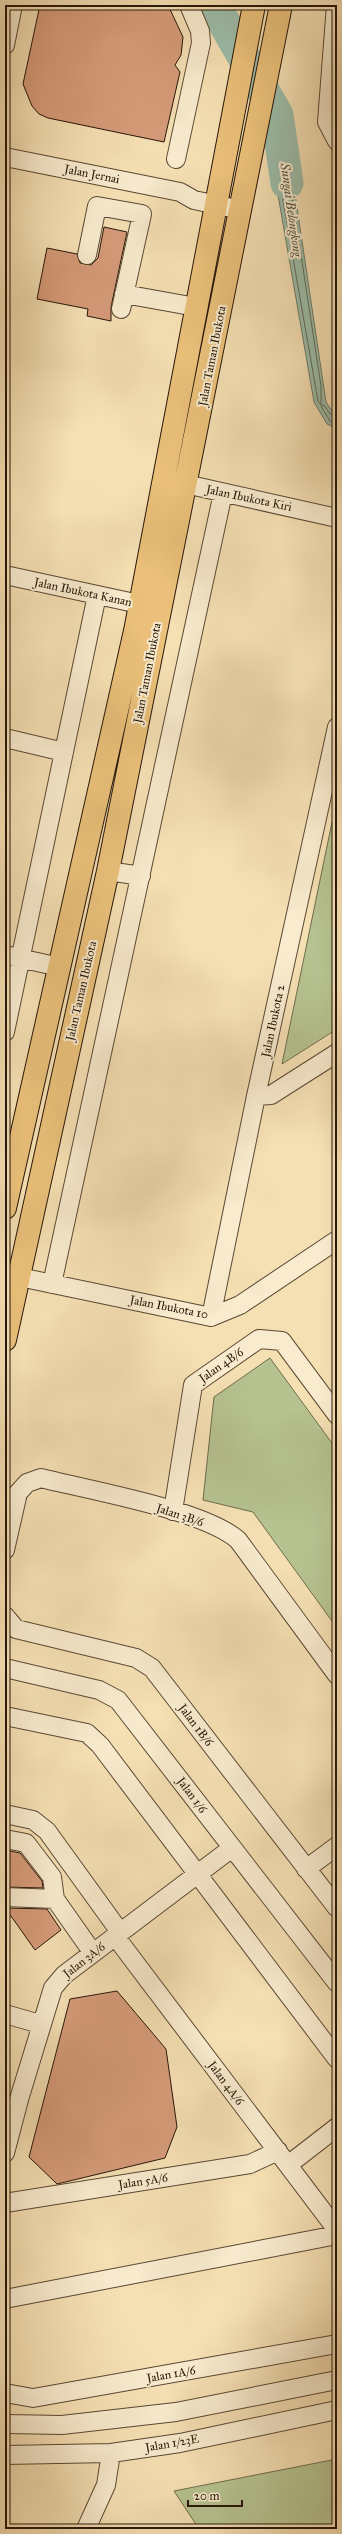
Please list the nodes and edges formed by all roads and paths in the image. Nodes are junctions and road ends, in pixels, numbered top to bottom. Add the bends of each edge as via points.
1 (189, 5) edge
2 (254, 5) edge
3 (336, 5) edge
4 (279, 12) edge
5 (9, 13) edge
6 (5, 44) edge
7 (337, 141) edge
8 (5, 157) edge
9 (176, 159) dead end
10 (120, 180) junction
11 (217, 199) junction
12 (242, 204) junction
13 (115, 208) junction
14 (87, 255) dead end
15 (196, 307) junction
16 (162, 479) junction
17 (186, 484) junction
18 (223, 493) junction
19 (337, 518) edge
20 (5, 575) edge
21 (97, 595) junction
22 (139, 604) junction
23 (160, 608) junction
24 (337, 727) edge
25 (5, 738) edge
26 (64, 752) junction
27 (108, 871) junction
28 (141, 876) junction
29 (13, 957) edge
30 (60, 967) junction
31 (5, 1032) edge
32 (337, 1053) edge
33 (256, 1096) junction
34 (5, 1208) edge
35 (337, 1240) edge
36 (11, 1276) edge
37 (52, 1284) junction
38 (211, 1317) junction
39 (5, 1340) edge
40 (337, 1415) edge
41 (173, 1511) junction
42 (5, 1550) edge
43 (5, 1616) edge
44 (5, 1668) edge
45 (337, 1675) edge
46 (5, 1716) edge
47 (5, 1814) edge
48 (5, 1838) edge
49 (337, 1846) edge
50 (232, 1848) junction
51 (306, 1869) junction
52 (197, 1874) junction
53 (5, 1897) edge
54 (55, 1899) junction
55 (337, 1908) edge
56 (118, 1934) junction
57 (93, 1953) junction
58 (337, 1984) edge
59 (5, 2014) edge
60 (40, 2024) junction
61 (337, 2059) edge
62 (12, 2094) edge
63 (337, 2126) edge
64 (5, 2153) edge
65 (283, 2158) junction
66 (5, 2203) edge
67 (337, 2230) edge
68 (337, 2235) edge
69 (5, 2299) edge
70 (337, 2344) edge
71 (337, 2380) edge
72 (5, 2393) edge
73 (337, 2410) edge
74 (5, 2424) edge
75 (111, 2453) junction
76 (5, 2455) edge
77 (86, 2529) edge

1 - 9 street via 200,31 201,43
2 - 11 main road, Jalan Taman Ibukota
3 - 7 street via 328,122
4 - 12 main road, Jalan Taman Ibukota
5 - 6 street
8 - 10 street, Jalan Jernai
10 - 11 street, Jalan Jernai via 180,192 194,200
10 - 13 street
11 - 12 street, Jalan Jernai
11 - 15 main road, Jalan Taman Ibukota
12 - 17 main road, Jalan Taman Ibukota
13 - 14 street via 98,206
13 - 15 street via 138,212 143,218 122,301
15 - 16 main road, Jalan Taman Ibukota
16 - 17 street, Jalan Ibukota Kiri
16 - 22 main road, Jalan Taman Ibukota
17 - 18 street, Jalan Ibukota Kiri
17 - 23 main road, Jalan Taman Ibukota
18 - 19 street, Jalan Ibukota Kiri
18 - 28 street
20 - 21 street, Jalan Ibukota Kanan
21 - 22 street, Jalan Ibukota Kanan
21 - 26 street
22 - 23 street, Jalan Ibukota Kanan
22 - 30 main road, Jalan Taman Ibukota
23 - 27 main road, Jalan Taman Ibukota
24 - 33 street, Jalan Ibukota 2
25 - 26 street
26 - 29 street
27 - 28 street
27 - 36 main road, Jalan Taman Ibukota
28 - 37 street
29 - 30 street
29 - 31 street
30 - 34 main road, Jalan Taman Ibukota
32 - 33 street via 271,1095
33 - 38 street, Jalan Ibukota 2
35 - 38 street, Jalan Ibukota 10 via 240,1305
36 - 37 street, Jalan Ibukota 10
36 - 39 main road, Jalan Taman Ibukota
37 - 38 street, Jalan Ibukota 10
40 - 41 street, Jalan 4B/6 via 282,1340 259,1339 193,1385
41 - 42 street, Jalan 3B/6 via 41,1478 27,1483 18,1493
41 - 45 street, Jalan 3B/6 via 228,1532 238,1540
43 - 51 street, Jalan 1B/6 via 16,1629 136,1658 152,1668
44 - 50 street, Jalan 1/6 via 99,1690 118,1700
46 - 52 street via 87,1733 100,1745
47 - 56 street, Jalan 4A/6 via 33,1820 47,1831
48 - 54 street via 26,1843 52,1877
49 - 51 street
50 - 52 street, Jalan 3A/6
50 - 58 street, Jalan 1/6
51 - 55 street, Jalan 1B/6
52 - 56 street, Jalan 3A/6
52 - 61 street
53 - 54 street
54 - 57 street
56 - 57 street, Jalan 3A/6
56 - 65 street, Jalan 4A/6
57 - 60 street, Jalan 3A/6 via 64,1975 53,1988
59 - 60 street
60 - 62 street, Jalan 3A/6
62 - 64 street, Jalan 3A/6
63 - 65 street, Jalan 5A/6
65 - 66 street, Jalan 5A/6
65 - 67 street, Jalan 4A/6
68 - 69 street
70 - 72 street, Jalan 1A/6 via 34,2398
71 - 74 street via 176,2412 62,2425
73 - 75 street, Jalan 1/23E via 180,2443
75 - 76 street, Jalan 1/23E
75 - 77 street via 106,2485

